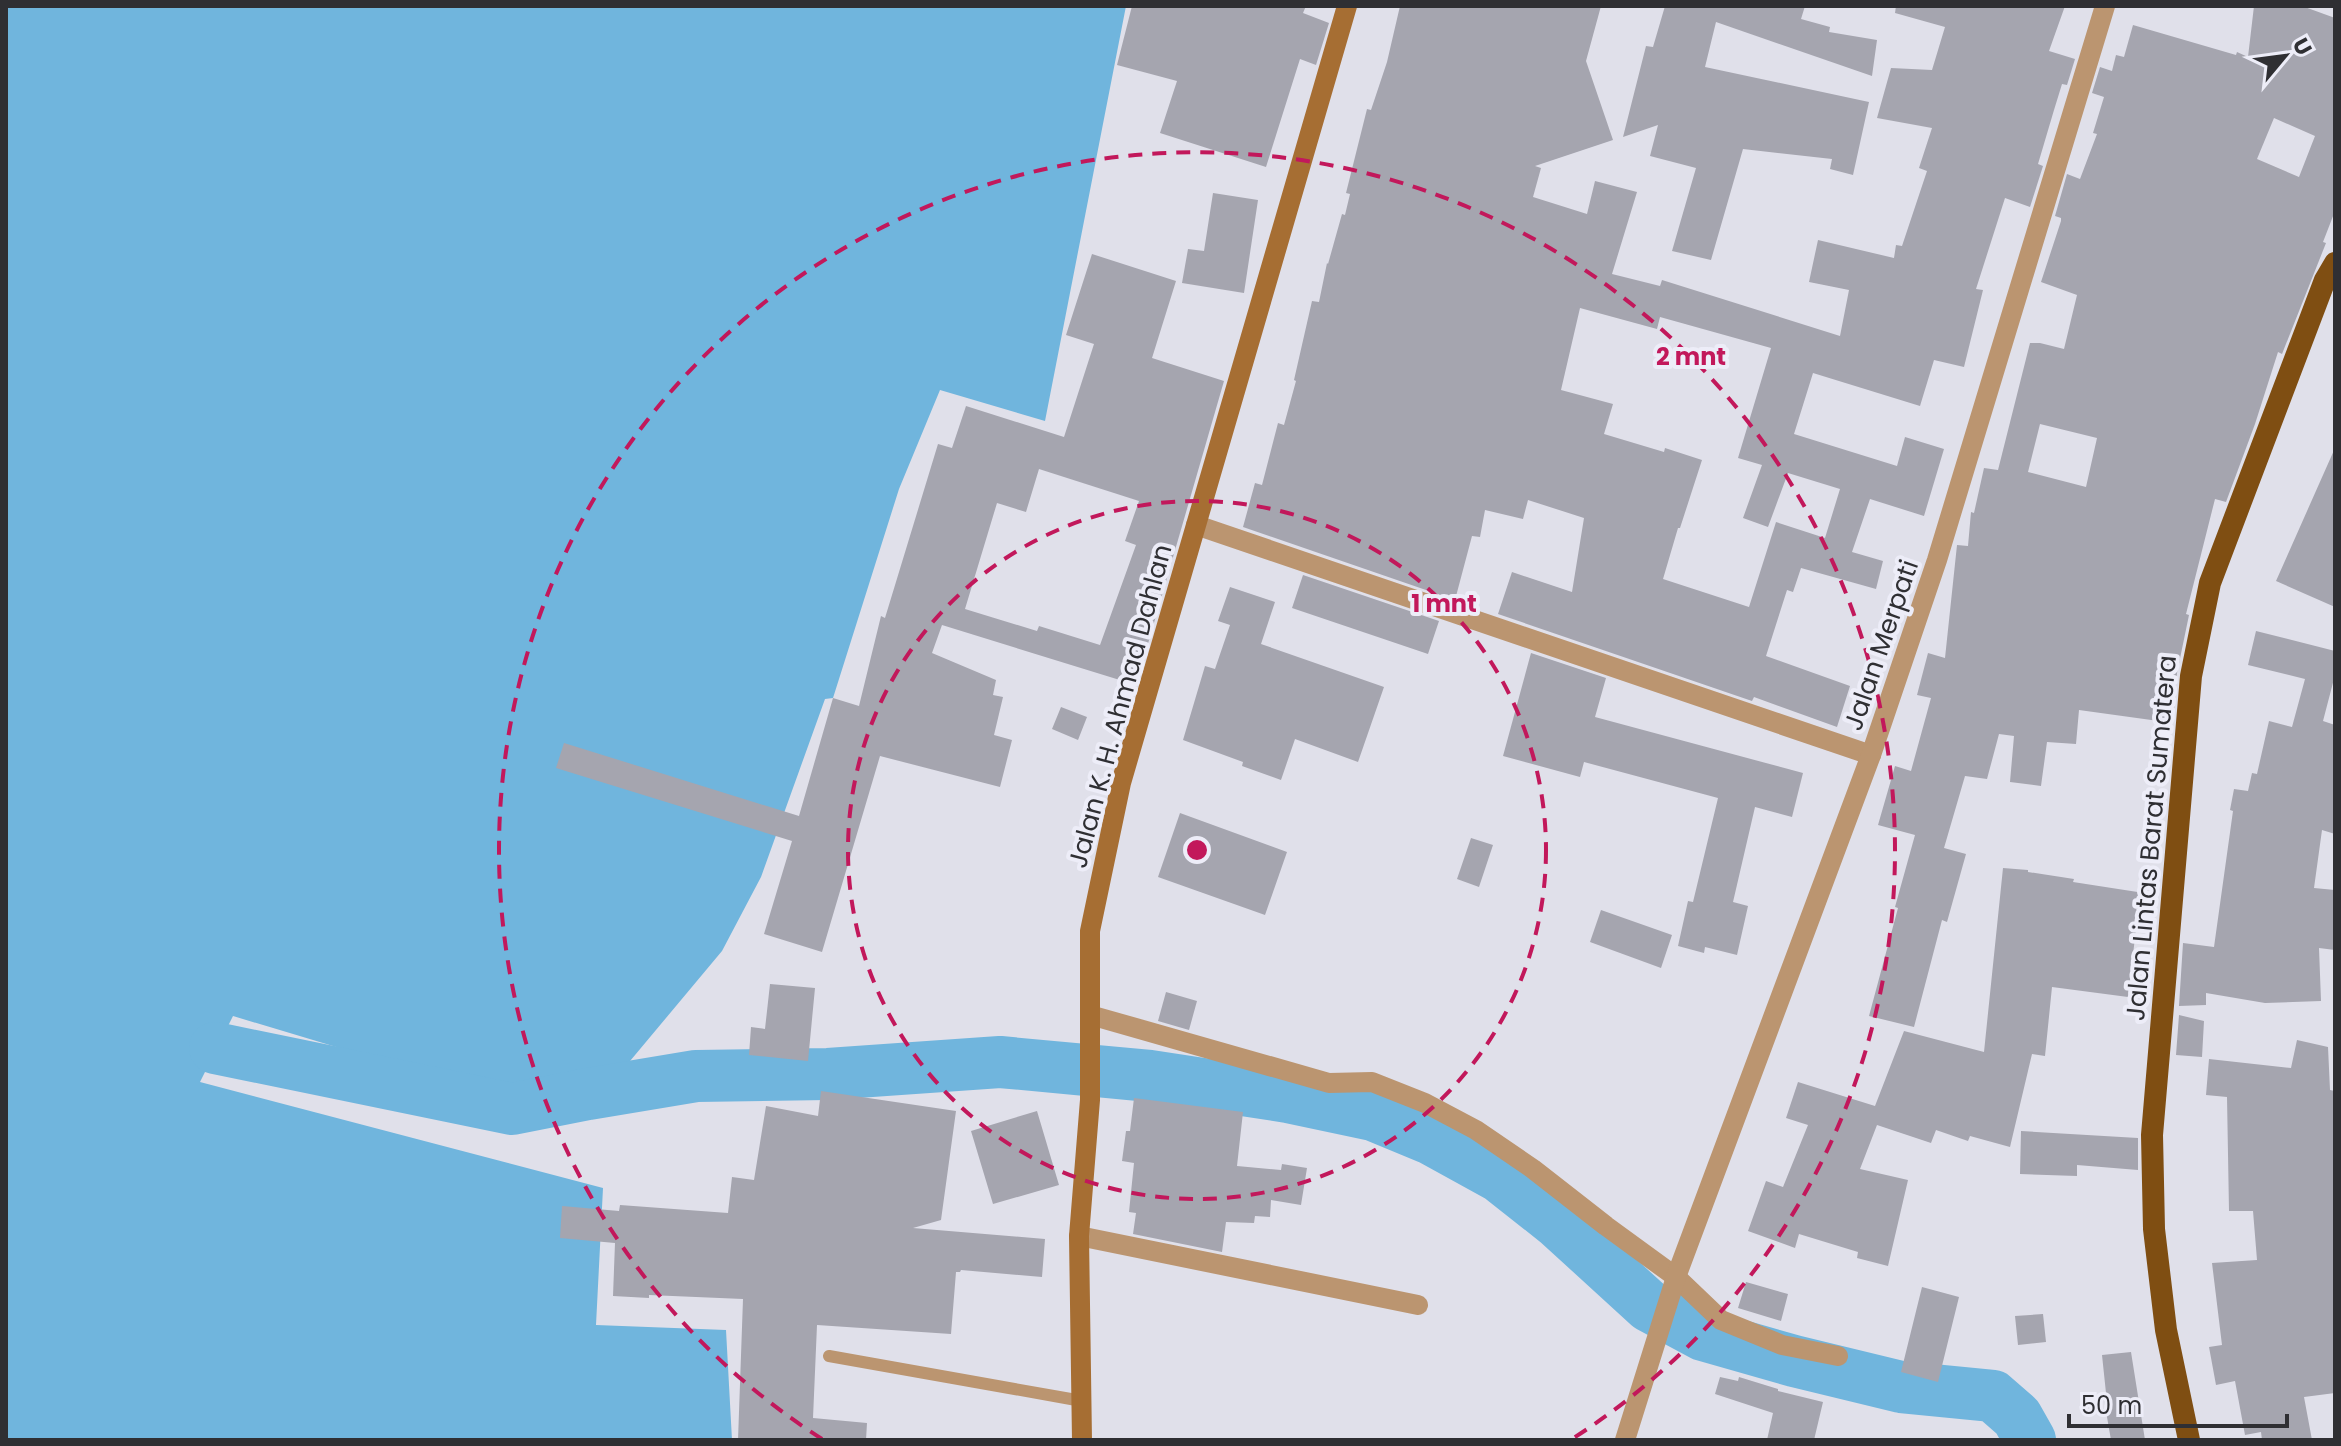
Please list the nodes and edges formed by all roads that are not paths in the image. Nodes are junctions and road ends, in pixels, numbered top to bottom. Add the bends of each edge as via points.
1 (1347, 6) edge
2 (2105, 6) edge
3 (2332, 276) edge
4 (1196, 525) junction
5 (1871, 755) junction
6 (1090, 1023) junction
7 (1079, 1236) junction
8 (1674, 1283) junction
9 (1418, 1305) dead end
10 (829, 1356) dead end
11 (1838, 1356) dead end
12 (1082, 1401) junction
13 (1082, 1440) edge
14 (1625, 1440) edge
15 (2189, 1440) edge

1 - 4 main road, Jalan K. H. Ahmad Dahlan
2 - 5 street, Jalan Merpati via 1937,560
3 - 15 highway, Jalan Lintas Barat Sumatera via 2210,583 2191,676 2152,1135 2154,1229 2164,1316
4 - 5 street
4 - 6 main road, Jalan K. H. Ahmad Dahlan via 1121,783 1106,853 1090,931
5 - 8 street, Jalan Merpati
6 - 7 main road, Jalan K. H. Ahmad Dahlan
6 - 8 street via 1329,1083 1372,1082 1425,1103 1533,1169
7 - 9 street
7 - 12 main road, Jalan K. H. Ahmad Dahlan
8 - 11 street via 1721,1320 1782,1345
8 - 14 street, Jalan Merpati
10 - 12 lane
12 - 13 main road, Jalan K. H. Ahmad Dahlan

